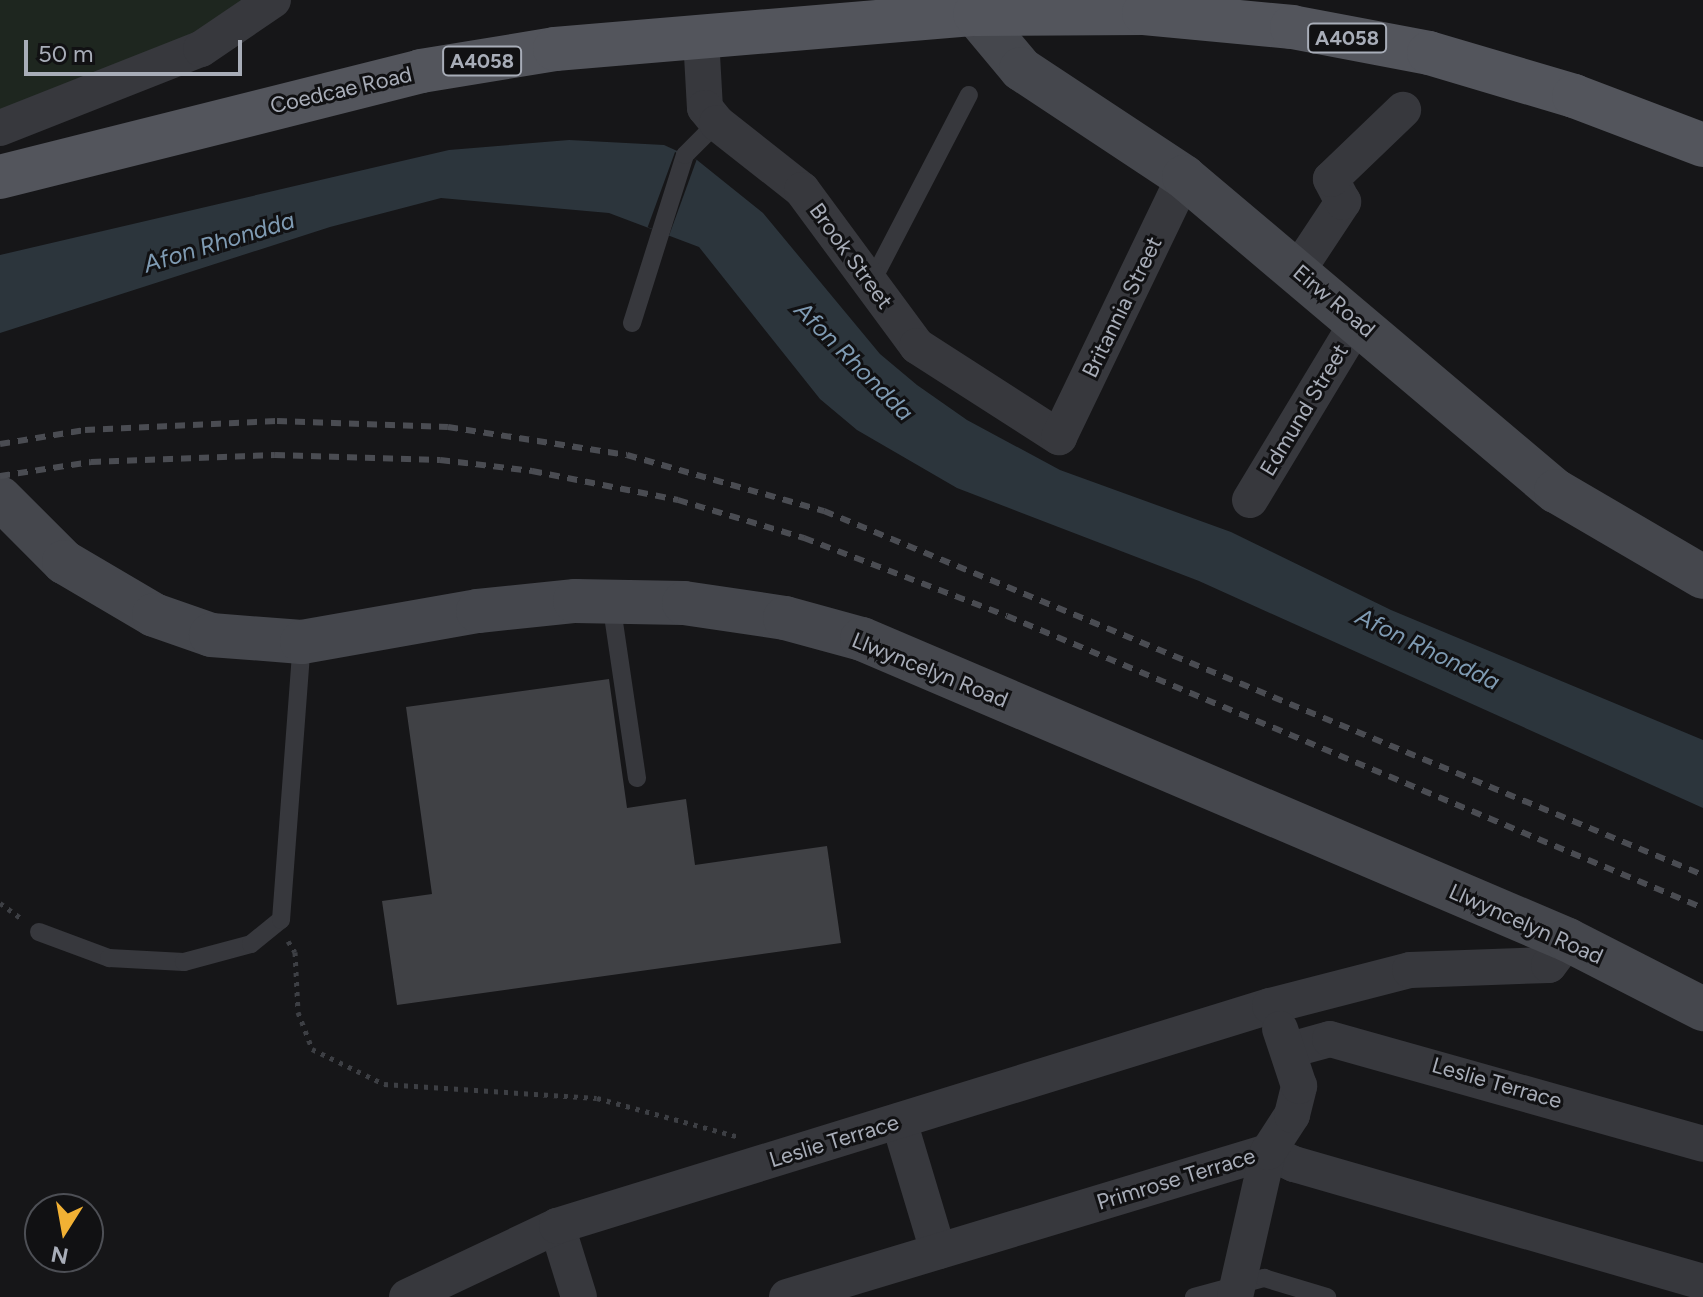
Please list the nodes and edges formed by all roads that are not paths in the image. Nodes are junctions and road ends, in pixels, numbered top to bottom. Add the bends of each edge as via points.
1 (273, 0) edge
2 (975, 14) junction
3 (701, 37) junction
4 (969, 95) dead end
5 (1403, 110) dead end
6 (717, 123) junction
7 (0, 128) edge
8 (1703, 145) edge
9 (0, 177) edge
10 (1184, 177) junction
11 (1298, 270) junction
12 (871, 283) junction
13 (1358, 321) junction
14 (632, 323) dead end
15 (1059, 437) joint
16 (0, 498) edge
17 (1250, 500) dead end
18 (1703, 577) edge
19 (611, 602) junction
20 (302, 642) junction
21 (637, 778) dead end
22 (39, 932) dead end
23 (1568, 940) junction
24 (1270, 1006) junction
25 (1703, 1009) edge
26 (1290, 1050) junction
27 (899, 1121) junction
28 (1703, 1144) edge
29 (1268, 1152) junction
30 (557, 1226) junction
31 (938, 1251) junction
32 (1703, 1282) edge
33 (1238, 1290) edge
34 (407, 1297) edge
35 (579, 1297) edge
36 (787, 1297) edge
37 (1194, 1297) edge
38 (1327, 1297) edge

1 - 7 street via 201,49
2 - 3 main road, Coedcae Road / A4058
2 - 8 main road, A4058 via 1144,13 1292,27 1429,53 1574,96
2 - 10 main road, Eirw Road via 1021,69
3 - 6 street via 705,108
3 - 9 main road, Coedcae Road / A4058 via 555,49 421,71
4 - 12 lane
5 - 11 street via 1331,179 1343,202
6 - 12 street, Brook Street via 802,190
6 - 14 lane via 685,155
10 - 11 main road, Eirw Road
10 - 15 street, Britannia Street
11 - 13 main road, Eirw Road
12 - 15 street, Brook Street via 917,346
13 - 17 street, Edmund Street
13 - 18 main road, Eirw Road via 1556,491
16 - 20 main road, Llwyncelyn Road via 64,562 154,615 211,635
19 - 20 main road, Llwyncelyn Road via 478,611
19 - 21 lane
19 - 23 main road, Llwyncelyn Road via 684,603 785,618 862,639
20 - 22 lane via 281,920 251,944 184,962 109,958
23 - 24 street, Leslie Terrace via 1549,965 1410,970
23 - 25 main road, Llwyncelyn Road
24 - 26 street
24 - 27 street, Leslie Terrace
26 - 28 street, Leslie Terrace via 1330,1039
26 - 29 street via 1299,1086 1292,1115
27 - 30 street, Leslie Terrace
27 - 31 street
29 - 31 street, Primrose Terrace
29 - 32 street, Primrose Terrace via 1294,1164
29 - 33 street
30 - 34 street, Leslie Terrace
30 - 35 street
31 - 36 street, Primrose Terrace
33 - 37 lane
33 - 38 lane via 1264,1278

